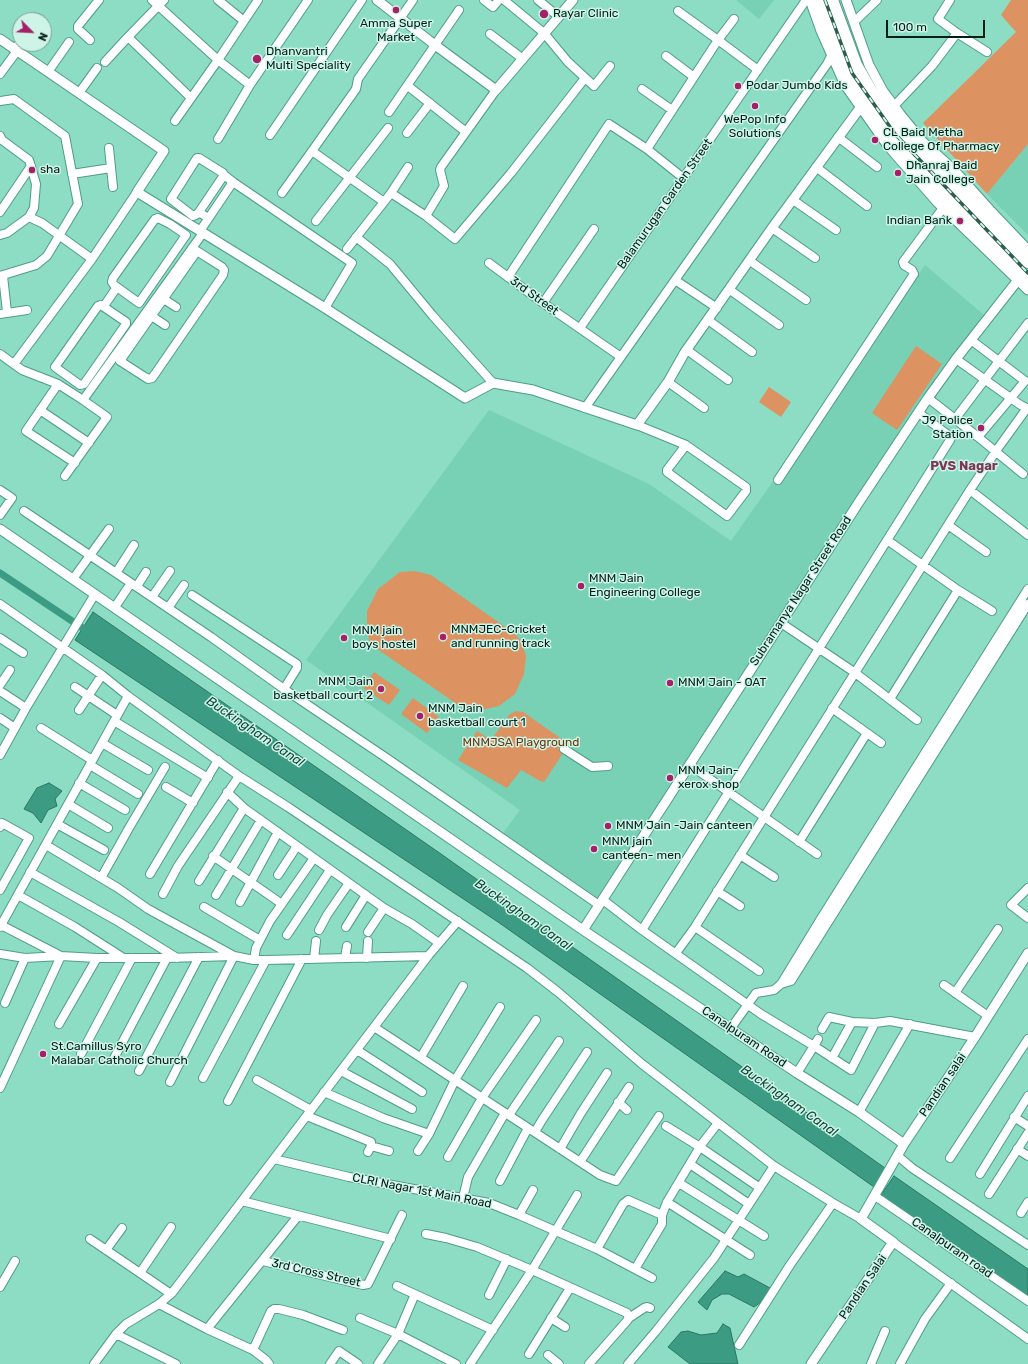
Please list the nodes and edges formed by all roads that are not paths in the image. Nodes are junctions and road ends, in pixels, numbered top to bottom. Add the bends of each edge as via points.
1 (99, 0) edge
2 (152, 0) edge
3 (218, 0) edge
4 (258, 0) edge
5 (308, 0) edge
6 (362, 0) edge
7 (377, 0) edge
8 (413, 0) edge
9 (484, 0) edge
10 (499, 0) edge
11 (504, 0) edge
12 (538, 0) edge
13 (573, 0) edge
14 (806, 0) edge
15 (810, 0) edge
16 (819, 0) edge
17 (832, 0) edge
18 (846, 0) edge
19 (877, 0) edge
20 (950, 0) edge
21 (161, 3) edge
22 (459, 10) dead end
23 (678, 11) dead end
24 (559, 17) junction
25 (401, 18) junction
26 (734, 19) dead end
27 (244, 21) junction
28 (854, 22) junction
29 (544, 33) junction
30 (490, 34) dead end
31 (957, 34) junction
32 (128, 37) junction
33 (0, 39) edge
34 (90, 40) dead end
35 (718, 40) junction
36 (69, 42) dead end
37 (12, 45) edge
38 (435, 45) junction
39 (14, 52) edge
40 (23, 52) edge
41 (987, 52) dead end
42 (666, 56) dead end
43 (831, 56) junction
44 (523, 59) junction
45 (218, 60) junction
46 (105, 62) dead end
47 (610, 66) dead end
48 (96, 68) dead end
49 (758, 70) junction
50 (48, 72) junction
51 (0, 74) edge
52 (694, 77) junction
53 (585, 78) junction
54 (250, 85) junction
55 (408, 86) junction
56 (642, 89) dead end
57 (496, 90) junction
58 (79, 93) junction
59 (191, 98) junction
60 (0, 101) edge
61 (430, 103) junction
62 (894, 106) junction
63 (860, 108) junction
64 (672, 110) junction
65 (389, 112) dead end
66 (175, 121) dead end
67 (388, 128) dead end
68 (466, 132) junction
69 (407, 133) dead end
70 (270, 135) dead end
71 (838, 137) junction
72 (218, 139) dead end
73 (1, 140) edge
74 (108, 148) dead end
75 (647, 149) junction
76 (312, 151) junction
77 (31, 166) junction
78 (816, 167) junction
79 (877, 167) dead end
80 (110, 168) junction
81 (408, 168) dead end
82 (72, 174) junction
83 (224, 176) junction
84 (349, 178) junction
85 (682, 178) junction
86 (233, 182) junction
87 (112, 187) dead end
88 (137, 192) junction
89 (282, 193) dead end
90 (391, 193) junction
91 (793, 200) junction
92 (384, 202) junction
93 (868, 206) dead end
94 (943, 208) junction
95 (0, 212) edge
96 (199, 212) junction
97 (426, 216) junction
98 (29, 217) junction
99 (208, 218) junction
100 (316, 221) dead end
101 (772, 228) junction
102 (594, 230) dead end
103 (836, 230) dead end
104 (201, 232) junction
105 (0, 235) edge
106 (186, 235) junction
107 (60, 236) junction
108 (356, 237) junction
109 (195, 247) junction
110 (347, 249) dead end
111 (1028, 250) edge
112 (815, 258) dead end
113 (92, 260) junction
114 (750, 261) junction
115 (1028, 262) edge
116 (489, 263) dead end
117 (1, 276) edge
118 (508, 277) junction
119 (1023, 279) edge
120 (675, 280) junction
121 (117, 287) junction
122 (730, 290) junction
123 (1028, 290) edge
124 (161, 297) junction
125 (806, 300) dead end
126 (139, 303) junction
127 (543, 303) junction
128 (104, 306) junction
129 (176, 307) dead end
130 (325, 308) junction
131 (717, 308) junction
132 (27, 310) dead end
133 (4, 313) edge
134 (149, 313) junction
135 (708, 320) junction
136 (1028, 323) edge
137 (165, 325) dead end
138 (779, 325) dead end
139 (125, 327) junction
140 (580, 328) junction
141 (132, 332) junction
142 (971, 340) junction
143 (687, 350) junction
144 (752, 352) dead end
145 (0, 354) edge
146 (621, 357) junction
147 (117, 359) junction
148 (956, 359) junction
149 (998, 362) junction
150 (14, 364) junction
151 (728, 380) dead end
152 (985, 380) junction
153 (668, 382) junction
154 (493, 383) junction
155 (58, 384) junction
156 (88, 387) junction
157 (928, 398) junction
158 (1010, 398) junction
159 (83, 400) junction
160 (585, 408) junction
161 (704, 408) dead end
162 (1027, 409) edge
163 (40, 410) junction
164 (919, 413) junction
165 (955, 419) junction
166 (637, 425) junction
167 (978, 437) junction
168 (89, 443) junction
169 (686, 445) junction
170 (996, 451) junction
171 (75, 462) junction
172 (1023, 474) dead end
173 (65, 476) dead end
174 (778, 480) dead end
175 (0, 490) edge
176 (970, 490) junction
177 (24, 511) dead end
178 (0, 515) edge
179 (948, 525) junction
180 (0, 529) edge
181 (109, 529) dead end
182 (1028, 535) edge
183 (887, 540) junction
184 (134, 545) dead end
185 (986, 552) dead end
186 (90, 555) junction
187 (923, 564) junction
188 (146, 572) dead end
189 (170, 572) dead end
190 (116, 573) junction
191 (73, 579) junction
192 (134, 584) junction
193 (184, 585) dead end
194 (1028, 589) edge
195 (958, 590) junction
196 (96, 594) junction
197 (192, 595) dead end
198 (152, 597) junction
199 (0, 604) edge
200 (1028, 604) edge
201 (115, 607) junction
202 (168, 608) junction
203 (992, 611) dead end
204 (781, 624) junction
205 (0, 638) edge
206 (63, 648) junction
207 (819, 649) junction
208 (23, 653) dead end
209 (10, 670) dead end
210 (854, 672) junction
211 (102, 675) junction
212 (0, 685) edge
213 (75, 687) dead end
214 (284, 689) junction
215 (0, 691) edge
216 (88, 696) junction
217 (128, 696) junction
218 (890, 699) junction
219 (26, 708) junction
220 (832, 708) junction
221 (79, 710) dead end
222 (0, 718) edge
223 (116, 718) junction
224 (917, 720) dead end
225 (15, 728) junction
226 (42, 728) dead end
227 (867, 734) junction
228 (102, 743) junction
229 (881, 743) dead end
230 (564, 749) dead end
231 (1, 751) edge
232 (218, 760) junction
233 (91, 763) junction
234 (690, 765) junction
235 (608, 766) dead end
236 (165, 767) dead end
237 (148, 770) dead end
238 (239, 776) junction
239 (208, 778) junction
240 (79, 784) junction
241 (166, 787) dead end
242 (227, 792) junction
243 (728, 792) junction
244 (138, 794) dead end
245 (194, 803) junction
246 (68, 804) junction
247 (244, 808) junction
248 (125, 810) dead end
249 (764, 816) junction
250 (261, 820) junction
251 (57, 824) junction
252 (0, 827) edge
253 (108, 828) dead end
254 (278, 832) junction
255 (799, 842) junction
256 (46, 845) junction
257 (297, 846) junction
258 (104, 850) dead end
259 (817, 854) dead end
260 (740, 855) junction
261 (214, 856) junction
262 (314, 858) junction
263 (232, 869) junction
264 (330, 870) junction
265 (30, 872) junction
266 (150, 874) dead end
267 (278, 875) dead end
268 (774, 876) dead end
269 (101, 878) junction
270 (199, 881) dead end
271 (250, 881) junction
272 (349, 883) junction
273 (1028, 888) edge
274 (0, 890) edge
275 (717, 891) junction
276 (163, 894) dead end
277 (18, 895) junction
278 (216, 895) dead end
279 (366, 895) junction
280 (240, 902) dead end
281 (601, 902) junction
282 (282, 904) junction
283 (740, 906) dead end
284 (204, 907) dead end
285 (384, 908) junction
286 (1028, 918) edge
287 (458, 921) junction
288 (0, 926) edge
289 (346, 927) dead end
290 (695, 927) junction
291 (998, 929) dead end
292 (319, 930) dead end
293 (583, 930) junction
294 (642, 930) junction
295 (368, 932) dead end
296 (287, 935) dead end
297 (260, 940) junction
298 (368, 941) dead end
299 (316, 942) dead end
300 (439, 943) junction
301 (347, 946) dead end
302 (676, 953) junction
303 (0, 954) edge
304 (62, 956) junction
305 (234, 956) junction
306 (428, 956) junction
307 (199, 957) junction
308 (26, 958) junction
309 (97, 958) junction
310 (122, 958) junction
311 (132, 958) junction
312 (167, 958) junction
313 (177, 958) junction
314 (345, 958) junction
315 (367, 958) junction
316 (1027, 958) edge
317 (302, 959) junction
318 (314, 959) junction
319 (254, 960) junction
320 (266, 960) junction
321 (759, 971) dead end
322 (781, 984) junction
323 (944, 985) dead end
324 (463, 986) dead end
325 (955, 993) junction
326 (5, 1003) dead end
327 (748, 1004) junction
328 (500, 1007) dead end
329 (988, 1016) junction
330 (536, 1020) dead end
331 (852, 1022) junction
332 (875, 1023) junction
333 (58, 1024) dead end
334 (910, 1024) junction
335 (374, 1027) junction
336 (730, 1028) junction
337 (822, 1029) dead end
338 (975, 1037) junction
339 (1028, 1039) edge
340 (559, 1041) dead end
341 (816, 1043) junction
342 (357, 1050) junction
343 (588, 1052) dead end
344 (81, 1054) dead end
345 (421, 1057) junction
346 (832, 1058) junction
347 (113, 1060) dead end
348 (139, 1071) dead end
349 (341, 1072) junction
350 (607, 1073) dead end
351 (797, 1073) junction
352 (203, 1078) dead end
353 (257, 1080) dead end
354 (455, 1080) junction
355 (170, 1082) dead end
356 (629, 1087) dead end
357 (0, 1088) edge
358 (324, 1092) junction
359 (422, 1092) dead end
360 (1028, 1096) edge
361 (482, 1098) junction
362 (228, 1101) dead end
363 (618, 1102) junction
364 (412, 1109) dead end
365 (628, 1110) dead end
366 (859, 1112) junction
367 (309, 1113) junction
368 (507, 1114) junction
369 (659, 1116) dead end
370 (1014, 1117) junction
371 (718, 1123) junction
372 (666, 1126) dead end
373 (1028, 1126) edge
374 (532, 1130) junction
375 (1028, 1133) edge
376 (428, 1134) junction
377 (904, 1144) junction
378 (700, 1147) junction
379 (1017, 1148) junction
380 (560, 1149) junction
381 (389, 1151) dead end
382 (418, 1151) dead end
383 (898, 1156) junction
384 (1028, 1156) edge
385 (448, 1157) dead end
386 (950, 1158) dead end
387 (274, 1159) junction
388 (580, 1162) junction
389 (690, 1164) junction
390 (774, 1166) junction
391 (980, 1174) dead end
392 (500, 1181) dead end
393 (679, 1183) junction
394 (760, 1188) junction
395 (533, 1190) dead end
396 (989, 1194) dead end
397 (577, 1195) dead end
398 (875, 1196) junction
399 (463, 1198) junction
400 (242, 1201) junction
401 (667, 1202) junction
402 (1028, 1202) edge
403 (833, 1203) junction
404 (749, 1204) junction
405 (1021, 1213) dead end
406 (402, 1215) dead end
407 (519, 1215) junction
408 (662, 1215) junction
409 (298, 1216) junction
410 (861, 1219) junction
411 (739, 1220) junction
412 (171, 1227) dead end
413 (122, 1228) dead end
414 (556, 1231) junction
415 (426, 1234) dead end
416 (764, 1236) dead end
417 (90, 1239) dead end
418 (391, 1239) junction
419 (726, 1240) junction
420 (893, 1242) junction
421 (1028, 1245) edge
422 (597, 1249) junction
423 (106, 1250) junction
424 (750, 1255) dead end
425 (507, 1260) junction
426 (15, 1261) dead end
427 (263, 1261) junction
428 (635, 1269) junction
429 (532, 1270) junction
430 (140, 1273) junction
431 (652, 1278) dead end
432 (951, 1283) junction
433 (396, 1286) dead end
434 (0, 1287) edge
435 (570, 1288) junction
436 (171, 1294) junction
437 (415, 1294) junction
438 (489, 1295) dead end
439 (1028, 1301) edge
440 (159, 1304) junction
441 (650, 1308) dead end
442 (360, 1318) dead end
443 (551, 1318) junction
444 (629, 1318) junction
445 (565, 1326) dead end
446 (207, 1329) junction
447 (343, 1330) dead end
448 (493, 1330) junction
449 (886, 1331) dead end
450 (116, 1334) junction
451 (398, 1334) junction
452 (1028, 1338) edge
453 (739, 1345) dead end
454 (253, 1350) junction
455 (529, 1354) dead end
456 (548, 1355) dead end
457 (94, 1364) edge
458 (176, 1364) edge
459 (269, 1364) edge
460 (330, 1364) edge
461 (358, 1364) edge
462 (378, 1364) edge
463 (456, 1364) edge
464 (470, 1364) edge
465 (558, 1364) edge
466 (589, 1364) edge
467 (628, 1364) edge
468 (812, 1364) edge
469 (871, 1364) edge
470 (900, 1364) edge

1 - 34 street via 78,26
2 - 21 street
3 - 27 street
4 - 27 street
5 - 54 street
6 - 70 street
7 - 25 street
8 - 25 street
9 - 10 street via 493,7
11 - 29 street
12 - 24 street
13 - 24 street
14 - 49 street, Balamurugan Garden Street
15 - 43 street
16 - 119 main road via 846,73 863,102 907,158
17 - 115 main road via 856,66 870,91 900,130
18 - 28 street
19 - 28 street
20 - 31 street via 938,19
21 - 32 street
21 - 45 street
22 - 38 street
23 - 35 street
24 - 29 street
25 - 38 street
25 - 76 street via 358,79 356,89
26 - 35 street
27 - 45 street
28 - 62 street via 869,65
29 - 44 street
29 - 53 street
30 - 44 street
31 - 41 street
31 - 62 street via 932,66
32 - 46 street
32 - 59 street
33 - 37 street
35 - 49 street
35 - 52 street
36 - 50 street
38 - 55 street
38 - 57 street
39 - 51 street
40 - 50 street
42 - 52 street
43 - 63 street
43 - 120 street
44 - 57 street
45 - 54 street
45 - 59 street
47 - 53 street via 594,86
48 - 58 street
49 - 85 street, Balamurugan Garden Street
50 - 58 street
52 - 64 street
53 - 97 street via 511,173 455,239
54 - 72 street
55 - 61 street
55 - 65 street
56 - 64 street
57 - 68 street
58 - 88 street via 164,151
59 - 66 street
60 - 82 street via 14,99 65,136
61 - 68 street
61 - 69 street
62 - 111 street via 923,142 953,169
63 - 71 street
63 - 94 street via 893,152
64 - 75 street
67 - 84 street
68 - 97 street via 440,170 444,186
71 - 78 street
71 - 79 street
73 - 77 street via 29,160
74 - 80 street
75 - 85 street
75 - 118 street via 609,124
76 - 84 street
76 - 89 street
77 - 95 street
77 - 98 street via 36,184 34,208
78 - 91 street
78 - 93 street
80 - 82 street
80 - 87 street
81 - 90 street
82 - 107 street via 78,204
83 - 86 street
83 - 96 street
83 - 96 street via 197,158 171,199 193,216
84 - 92 street
84 - 100 street
85 - 140 street, Balamurugan Garden Street
86 - 99 street
86 - 130 street via 352,263
88 - 104 street
88 - 113 street
90 - 92 street
90 - 97 street
91 - 101 street
91 - 103 street
92 - 108 street
94 - 119 street
94 - 174 street via 903,262 914,274
96 - 99 street
98 - 105 street
98 - 107 street
99 - 104 street
101 - 112 street
101 - 114 street
102 - 127 street
104 - 109 street
104 - 130 street
106 - 109 street
106 - 121 street via 162,219 155,220 113,278 112,282
106 - 126 street
107 - 113 street
107 - 117 street via 47,256 36,265
108 - 110 street
108 - 154 street via 390,264
109 - 124 street
109 - 147 street via 222,267 223,275 155,374 148,380
113 - 150 street
114 - 122 street
114 - 125 street
116 - 118 street, 3rd Street
117 - 133 street
118 - 127 street, 3rd Street
119 - 123 street
119 - 142 street, Subramanya Nagar Street Road
120 - 131 street
120 - 146 street
121 - 126 street
121 - 128 street
122 - 131 street
122 - 138 street
124 - 129 street
124 - 134 street
126 - 134 street
127 - 140 street, 3rd Street
128 - 139 street via 126,322
128 - 156 street via 98,306 55,367 80,385
130 - 154 street via 465,398
131 - 135 street
132 - 133 street
134 - 137 street
134 - 141 street
134 - 147 street
135 - 143 street
135 - 144 street
136 - 149 street
139 - 141 street
139 - 156 street
140 - 146 street
141 - 147 street
142 - 148 street, Subramanya Nagar Street Road
142 - 149 street
143 - 151 street
143 - 153 street
145 - 150 street
146 - 160 street
147 - 156 street
148 - 152 street
148 - 157 street, Subramanya Nagar Street Road
149 - 152 street
149 - 158 street via 1025,381
150 - 155 street via 22,370
152 - 158 street
152 - 165 street
153 - 161 street
153 - 166 street
154 - 160 street via 533,390
155 - 159 street
155 - 163 street
156 - 159 street
157 - 164 street, Subramanya Nagar Street Road
157 - 165 street
158 - 162 street
158 - 167 street
159 - 168 street via 108,417
160 - 166 street
162 - 170 street
163 - 168 street
163 - 171 street via 26,432
164 - 183 street via 948,434 950,440
164 - 204 street, Subramanya Nagar Street Road
165 - 167 street
166 - 169 street
167 - 170 street
168 - 171 street
169 - 169 street via 746,487 727,516 667,472
170 - 172 street
170 - 176 street
171 - 173 street
175 - 178 street via 12,498
176 - 179 street
176 - 182 street
177 - 186 street
179 - 185 street
179 - 187 street
180 - 191 street, Canalpuram Road
181 - 186 street
183 - 187 street
183 - 207 street
184 - 190 street
186 - 190 street
186 - 191 street
187 - 195 street
187 - 210 street
188 - 192 street
189 - 198 street
190 - 192 street
191 - 196 street, Canalpuram Road
192 - 198 street
192 - 201 street
193 - 202 street
194 - 322 street
195 - 203 street
195 - 218 street
196 - 201 street, Canalpuram Road
196 - 206 street
197 - 214 street via 297,664 298,668
198 - 202 street
199 - 206 street
200 - 322 street via 791,981
201 - 293 street, Canalpuram Road
202 - 214 street
204 - 207 street
204 - 234 street, Subramanya Nagar Street Road
205 - 208 street
206 - 211 street
206 - 219 street
207 - 210 street
207 - 243 street
209 - 212 street
210 - 218 street
210 - 220 street
211 - 216 street
211 - 217 street
213 - 216 street
214 - 281 street
215 - 219 street
216 - 221 street
216 - 223 street
217 - 223 street
217 - 232 street
218 - 224 street
219 - 225 street
220 - 227 street
220 - 249 street
222 - 225 street
223 - 228 street
223 - 239 street
225 - 231 street
226 - 233 street
227 - 229 street
227 - 255 street
228 - 233 street
228 - 237 street
230 - 235 street via 592,767
232 - 238 street
232 - 239 street
233 - 240 street
233 - 244 street
234 - 243 street
234 - 281 street, Subramanya Nagar Street Road
236 - 269 street
238 - 242 street
238 - 287 street
239 - 245 street
240 - 246 street
240 - 248 street
241 - 245 street
242 - 247 street
242 - 276 street via 178,866
243 - 249 street
243 - 294 street
245 - 266 street
246 - 251 street
246 - 253 street
247 - 250 street
247 - 261 street
249 - 255 street
249 - 260 street
250 - 254 street
250 - 263 street
251 - 256 street
251 - 258 street
252 - 274 street via 2,823 29,838
254 - 257 street
254 - 271 street
255 - 259 street
256 - 265 street
256 - 269 street
257 - 262 street
257 - 267 street
260 - 268 street
260 - 275 street
261 - 263 street
261 - 270 street
262 - 264 street
262 - 282 street
263 - 271 street
263 - 278 street
264 - 272 street
264 - 296 street
265 - 277 street
265 - 313 street
269 - 305 street via 148,909
271 - 280 street
271 - 282 street
272 - 279 street
272 - 292 street
273 - 286 street via 1011,905
275 - 283 street
275 - 290 street
277 - 288 street
277 - 310 street via 75,927
279 - 285 street
279 - 289 street
281 - 293 street, Subramanya Nagar Street Road
281 - 294 street
282 - 297 street
284 - 297 street
285 - 295 street
285 - 300 street
287 - 300 street
287 - 371 street via 539,978
288 - 304 street
290 - 302 street
290 - 321 street
291 - 325 street
293 - 336 street, Canalpuram Road
294 - 302 street
297 - 319 street
298 - 315 street
299 - 318 street
300 - 306 street
301 - 314 street
302 - 327 street
303 - 308 street
304 - 308 street
304 - 309 street
304 - 357 street
305 - 307 street
305 - 319 street
305 - 355 street
306 - 315 street
306 - 335 street
307 - 313 street
307 - 348 street
308 - 326 street
309 - 310 street
309 - 333 street
310 - 311 street
311 - 312 street
311 - 344 street
312 - 313 street
312 - 347 street
314 - 315 street
314 - 318 street
316 - 329 street, Pandian salai
317 - 318 street
317 - 320 street
317 - 362 street
319 - 320 street
320 - 352 street
322 - 327 street via 774,990 756,993
323 - 325 street
324 - 345 street
325 - 329 street
327 - 336 street
327 - 341 street via 761,1014
328 - 354 street
329 - 338 street, Pandian salai
330 - 361 street
331 - 332 street
331 - 337 street via 829,1017
331 - 346 street
332 - 334 street via 890,1021
332 - 346 street via 851,1070
334 - 338 street
334 - 366 street
335 - 342 street
335 - 345 street
336 - 351 street, Canalpuram Road
338 - 377 street, Pandian salai
339 - 386 street
340 - 368 street
341 - 346 street
341 - 351 street
342 - 349 street
342 - 359 street
343 - 374 street via 542,1120
345 - 354 street
349 - 358 street
349 - 364 street
350 - 380 street
351 - 366 street, Canalpuram Road
353 - 367 street
354 - 361 street
354 - 376 street
356 - 363 street
358 - 367 street
358 - 376 street via 383,1118
360 - 370 street
361 - 368 street
361 - 385 street
363 - 365 street
363 - 388 street
366 - 377 street, Canalpuram Road
367 - 381 street via 371,1142 369,1149
367 - 387 street
368 - 374 street
368 - 399 street via 468,1177
369 - 388 street via 616,1181 600,1175
370 - 373 street
370 - 391 street
371 - 378 street
371 - 390 street
372 - 378 street
374 - 380 street
374 - 392 street
375 - 379 street
376 - 382 street
377 - 383 street, Pandian salai
378 - 389 street
378 - 394 street
379 - 384 street
379 - 396 street
380 - 388 street
383 - 398 street, Pandian salai
383 - 421 street
387 - 399 street, CLRI Nagar 1st Main Road via 349,1177
387 - 400 street
389 - 393 street
389 - 404 street
390 - 394 street
390 - 403 street
393 - 401 street
393 - 411 street
394 - 404 street
395 - 407 street
397 - 414 street
398 - 410 street, Pandian salai
398 - 439 street, Canalpuram road
399 - 407 street, CLRI Nagar 1st Main Road via 489,1203
400 - 409 street
400 - 436 street
401 - 408 street
401 - 419 street
402 - 405 street
403 - 410 street
403 - 453 street
404 - 411 street
406 - 418 street
407 - 414 street, CLRI Nagar 1st Main Road
408 - 422 street via 628,1200 622,1204
408 - 428 street via 662,1224
409 - 418 street
409 - 427 street, 3rd Cross Street
410 - 420 street, Pandian Salai
411 - 416 street
411 - 419 street
412 - 430 street
413 - 423 street
414 - 422 street, CLRI Nagar 1st Main Road
414 - 429 street
415 - 425 street via 477,1247
417 - 423 street
418 - 427 street, 3rd Cross Street via 368,1284 363,1285
419 - 424 street
419 - 467 street via 656,1332
420 - 432 street
420 - 468 street, Pandian Salai
422 - 428 street, CLRI Nagar 1st Main Road
423 - 430 street
425 - 429 street
425 - 438 street
426 - 434 street
427 - 446 street, 3rd Cross Street
428 - 431 street, CLRI Nagar 1st Main Road
429 - 435 street
429 - 448 street
430 - 436 street
432 - 452 street
432 - 470 street via 925,1319
433 - 437 street
435 - 443 street
435 - 444 street via 627,1313
436 - 440 street
437 - 448 street
437 - 451 street
440 - 446 street
440 - 450 street via 126,1324
441 - 444 street via 644,1308
442 - 451 street
443 - 445 street
443 - 455 street
444 - 466 street
446 - 454 street
447 - 454 street via 303,1315 274,1309
448 - 464 street
449 - 469 street
450 - 457 street
450 - 458 street
451 - 462 street
451 - 463 street
454 - 459 street
456 - 465 street
460 - 461 street via 339,1351

